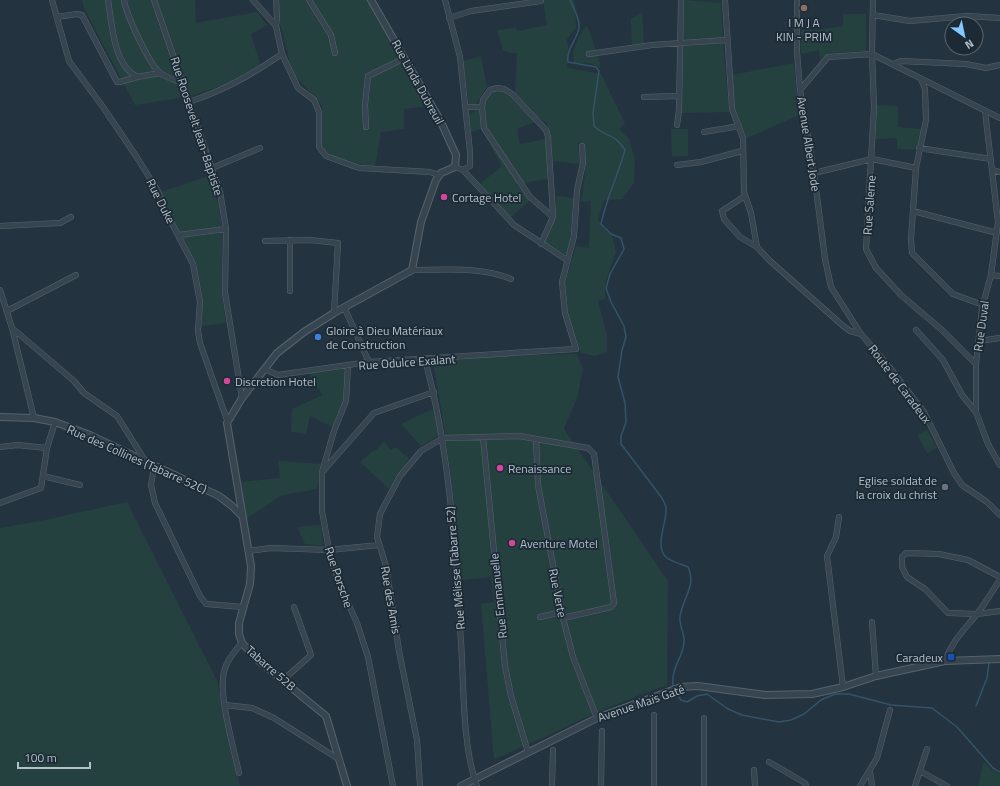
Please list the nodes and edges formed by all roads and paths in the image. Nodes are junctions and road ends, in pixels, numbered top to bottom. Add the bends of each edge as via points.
1 (52, 0) edge
2 (108, 0) edge
3 (124, 0) edge
4 (154, 0) edge
5 (253, 0) edge
6 (276, 0) edge
7 (309, 0) edge
8 (371, 0) edge
9 (445, 0) edge
10 (681, 0) edge
11 (725, 0) edge
12 (797, 0) edge
13 (874, 0) edge
14 (541, 1) edge
15 (873, 15) junction
16 (58, 18) junction
17 (449, 18) junction
18 (1000, 18) edge
19 (276, 26) junction
20 (726, 40) junction
21 (681, 44) junction
22 (335, 53) dead end
23 (282, 54) junction
24 (589, 54) dead end
25 (872, 54) junction
26 (405, 58) junction
27 (893, 64) junction
28 (1000, 65) edge
29 (160, 73) junction
30 (137, 77) junction
31 (921, 78) junction
32 (183, 83) junction
33 (800, 90) junction
34 (679, 96) junction
35 (644, 97) dead end
36 (190, 102) junction
37 (482, 107) junction
38 (466, 108) junction
39 (985, 111) junction
40 (1000, 118) edge
41 (677, 125) dead end
42 (739, 126) junction
43 (366, 127) dead end
44 (704, 132) dead end
45 (582, 146) dead end
46 (260, 148) dead end
47 (919, 148) junction
48 (742, 151) junction
49 (872, 159) junction
50 (991, 160) junction
51 (677, 165) dead end
52 (455, 167) junction
53 (212, 168) junction
54 (916, 168) junction
55 (463, 170) junction
56 (992, 170) junction
57 (1000, 172) edge
58 (814, 173) junction
59 (439, 175) junction
60 (745, 196) junction
61 (912, 211) junction
62 (71, 217) dead end
63 (553, 217) junction
64 (999, 222) edge
65 (0, 226) edge
66 (226, 229) junction
67 (997, 233) junction
68 (179, 235) junction
69 (290, 240) junction
70 (265, 241) dead end
71 (541, 244) junction
72 (757, 247) junction
73 (567, 260) junction
74 (412, 270) junction
75 (76, 275) dead end
76 (991, 275) junction
77 (1000, 276) edge
78 (511, 279) dead end
79 (831, 287) joint
80 (0, 290) edge
81 (290, 291) dead end
82 (983, 305) junction
83 (344, 307) junction
84 (7, 311) junction
85 (334, 313) junction
86 (12, 328) junction
87 (916, 330) dead end
88 (861, 334) junction
89 (1000, 338) edge
90 (978, 341) junction
91 (425, 360) junction
92 (369, 362) junction
93 (976, 364) junction
94 (348, 366) junction
95 (264, 369) junction
96 (239, 384) junction
97 (252, 384) junction
98 (434, 392) junction
99 (242, 398) junction
100 (976, 412) junction
101 (0, 417) edge
102 (34, 418) junction
103 (227, 420) junction
104 (55, 422) junction
105 (483, 437) junction
106 (443, 438) junction
107 (536, 439) junction
108 (0, 447) edge
109 (47, 448) junction
110 (146, 462) junction
111 (1000, 465) edge
112 (154, 467) junction
113 (322, 472) junction
114 (43, 476) junction
115 (80, 485) dead end
116 (0, 503) edge
117 (1000, 515) edge
118 (242, 516) junction
119 (839, 517) dead end
120 (379, 546) junction
121 (328, 550) junction
122 (248, 551) junction
123 (1000, 577) edge
124 (1000, 580) edge
125 (243, 607) junction
126 (294, 607) dead end
127 (1000, 611) edge
128 (562, 612) junction
129 (977, 614) junction
130 (540, 617) dead end
131 (563, 618) junction
132 (872, 622) dead end
133 (242, 643) junction
134 (1000, 659) edge
135 (945, 661) junction
136 (876, 676) junction
137 (283, 680) junction
138 (843, 687) junction
139 (226, 705) junction
140 (890, 710) dead end
141 (654, 715) dead end
142 (597, 718) junction
143 (704, 718) dead end
144 (602, 731) dead end
145 (927, 749) dead end
146 (553, 750) dead end
147 (528, 752) junction
148 (340, 760) junction
149 (769, 762) dead end
150 (754, 770) dead end
151 (870, 771) junction
152 (920, 771) junction
153 (240, 773) dead end
154 (474, 778) junction
155 (347, 786) edge
156 (393, 786) edge
157 (420, 786) edge
158 (461, 786) edge
159 (477, 786) edge
160 (552, 786) edge
161 (601, 786) edge
162 (654, 786) edge
163 (704, 786) edge
164 (755, 786) edge
165 (806, 786) edge
166 (860, 786) edge
167 (872, 786) edge
168 (915, 786) edge
169 (947, 786) edge

1 - 16 street, Rue Duke
2 - 30 street via 118,53 126,68
3 - 29 street via 132,25
4 - 32 street, Rue Roosevelt Jean-Baptiste
5 - 19 street
6 - 19 street
7 - 22 street via 332,35
8 - 26 street, Rue Linda Dubreuil
9 - 17 street
10 - 21 street
11 - 20 street
12 - 33 street, Avenue Albert Jode
13 - 15 street, Rue Saleme
14 - 17 street via 471,10
15 - 18 street via 910,21 967,16
15 - 25 street, Rue Saleme
16 - 30 street via 77,14 82,16 118,82
16 - 68 street, Rue Duke via 69,61 136,156 158,191
17 - 38 street via 460,57
19 - 23 street
20 - 21 street
20 - 42 street via 732,109
21 - 24 street via 652,45
21 - 34 street
23 - 36 street via 243,80
23 - 59 street via 298,88 314,100 319,112 319,147 326,156 359,168 430,172
25 - 27 street
25 - 33 street via 828,56
25 - 49 street, Rue Saleme
26 - 43 street via 368,76
26 - 52 street, Rue Linda Dubreuil via 440,120 456,155
27 - 28 street via 901,61 966,64 982,68
27 - 31 street
29 - 30 street
29 - 32 street
31 - 39 street
31 - 47 street via 925,89 926,120
32 - 36 street, Rue Roosevelt Jean-Baptiste
33 - 58 street, Avenue Albert Jode
34 - 35 street
34 - 41 street
36 - 53 street, Rue Roosevelt Jean-Baptiste
37 - 38 street
37 - 63 street via 484,128 500,154 530,197
37 - 63 street via 483,100 490,90 504,89 512,94 546,130
38 - 55 street via 470,166
39 - 40 street
39 - 50 street, Rue Duval
42 - 44 street
42 - 48 street via 743,138
45 - 73 street via 583,163 577,190 574,236
46 - 53 street
47 - 50 street
47 - 54 street
48 - 51 street via 701,162
48 - 60 street
49 - 54 street
49 - 58 street
49 - 93 street, Rue Saleme via 866,249 876,268 897,290
50 - 56 street, Rue Duval
52 - 55 street
52 - 59 street
53 - 66 street, Rue Roosevelt Jean-Baptiste via 220,192
54 - 61 street
55 - 71 street via 510,222
56 - 57 street
56 - 64 street, Rue Duval
58 - 79 street, Avenue Albert Jode
59 - 74 street via 421,222
60 - 72 street
60 - 72 street via 726,208 722,214 740,237
61 - 67 street
61 - 82 street via 912,253 953,294
62 - 65 street via 67,221 55,224
63 - 71 street
64 - 67 street, Rue Duval
66 - 68 street
66 - 96 street, Rue Roosevelt Jean-Baptiste via 224,294
67 - 76 street, Rue Duval
68 - 103 street, Rue Duke via 195,271 200,302 200,343
69 - 70 street
69 - 81 street
69 - 85 street via 338,243
71 - 73 street
72 - 88 street via 842,325
73 - 91 street, Rue Odulce Exalant via 562,282 565,313 576,349
74 - 78 street via 478,271 500,274
74 - 83 street
75 - 84 street
76 - 77 street
76 - 82 street, Rue Duval
79 - 88 street, Route de Caradeux
80 - 84 street
82 - 90 street, Rue Duval
83 - 85 street
83 - 92 street
84 - 86 street
85 - 95 street via 277,353
86 - 102 street
86 - 110 street via 74,381 84,393 116,416
87 - 100 street via 943,360 962,395
88 - 117 street, Route de Caradeux via 924,412 962,485 987,502
89 - 90 street
90 - 93 street, Rue Duval
91 - 92 street, Rue Odulce Exalant
91 - 98 street, Rue Mélisse (Tabarre 52)
92 - 94 street, Rue Odulce Exalant
93 - 100 street, Rue Duval
94 - 95 street, Rue Odulce Exalant via 278,375
94 - 113 street, Rue Porsche via 346,401
95 - 97 street
96 - 97 street
96 - 99 street, Rue Roosevelt Jean-Baptiste
97 - 99 street
98 - 106 street, Rue Mélisse (Tabarre 52)
98 - 113 street via 374,413
99 - 103 street
100 - 111 street, Rue Duval via 988,444
101 - 102 street, Rue des Collines (Tabarre 52C)
102 - 104 street, Rue des Collines (Tabarre 52C)
103 - 118 street, Tabarre 52B
104 - 109 street
104 - 110 street, Rue des Collines (Tabarre 52C) via 90,435
105 - 106 street
105 - 107 street via 519,436
105 - 147 street, Rue Emmanuelle via 505,666
106 - 120 street, Rue des Amis via 421,451 400,476 380,514 377,537
106 - 154 street, Rue Mélisse (Tabarre 52) via 459,606 467,741
107 - 128 street, Rue Verte via 538,486
107 - 131 street via 588,448 596,457 614,603 611,607
108 - 109 street
109 - 114 street
110 - 112 street, Rue des Collines (Tabarre 52C)
112 - 118 street, Rue des Collines (Tabarre 52C) via 219,496
112 - 125 street via 151,485 155,503 200,596 206,604
113 - 121 street, Rue Porsche via 322,511
114 - 115 street
114 - 116 street via 41,488
118 - 122 street, Tabarre 52B
119 - 138 street via 836,537 827,556
120 - 121 street
120 - 157 street, Rue des Amis via 386,566 417,740
121 - 122 street via 271,548
121 - 156 street, Rue Porsche via 368,657
122 - 125 street, Tabarre 52B via 251,566 250,584
123 - 129 street via 968,560 939,554 906,553 902,557 902,567 907,577 925,590 941,608 948,613
124 - 129 street
125 - 133 street, Tabarre 52B via 239,624
126 - 137 street via 311,655
127 - 129 street
128 - 130 street
128 - 131 street, Rue Verte
129 - 135 street via 964,627
131 - 142 street, Rue Verte via 573,658
132 - 136 street
133 - 137 street, Tabarre 52B via 260,662
133 - 139 street via 224,670 222,686
134 - 135 street, Avenue Maïs Gaté
135 - 136 street, Avenue Maïs Gaté
136 - 138 street, Avenue Maïs Gaté
137 - 148 street, Tabarre 52B via 326,716
138 - 142 street, Avenue Maïs Gaté via 812,694 765,696 698,686 673,690
139 - 148 street via 252,708 274,718
139 - 153 street
140 - 151 street via 877,758
141 - 162 street
142 - 147 street, Avenue Maïs Gaté
143 - 163 street
144 - 161 street
145 - 152 street
146 - 160 street
147 - 154 street, Avenue Maïs Gaté
148 - 155 street, Tabarre 52B
149 - 165 street
150 - 164 street
151 - 166 street
151 - 167 street
152 - 168 street
152 - 169 street
154 - 158 street, Avenue Maïs Gaté
154 - 159 street, Rue Mélisse (Tabarre 52)

